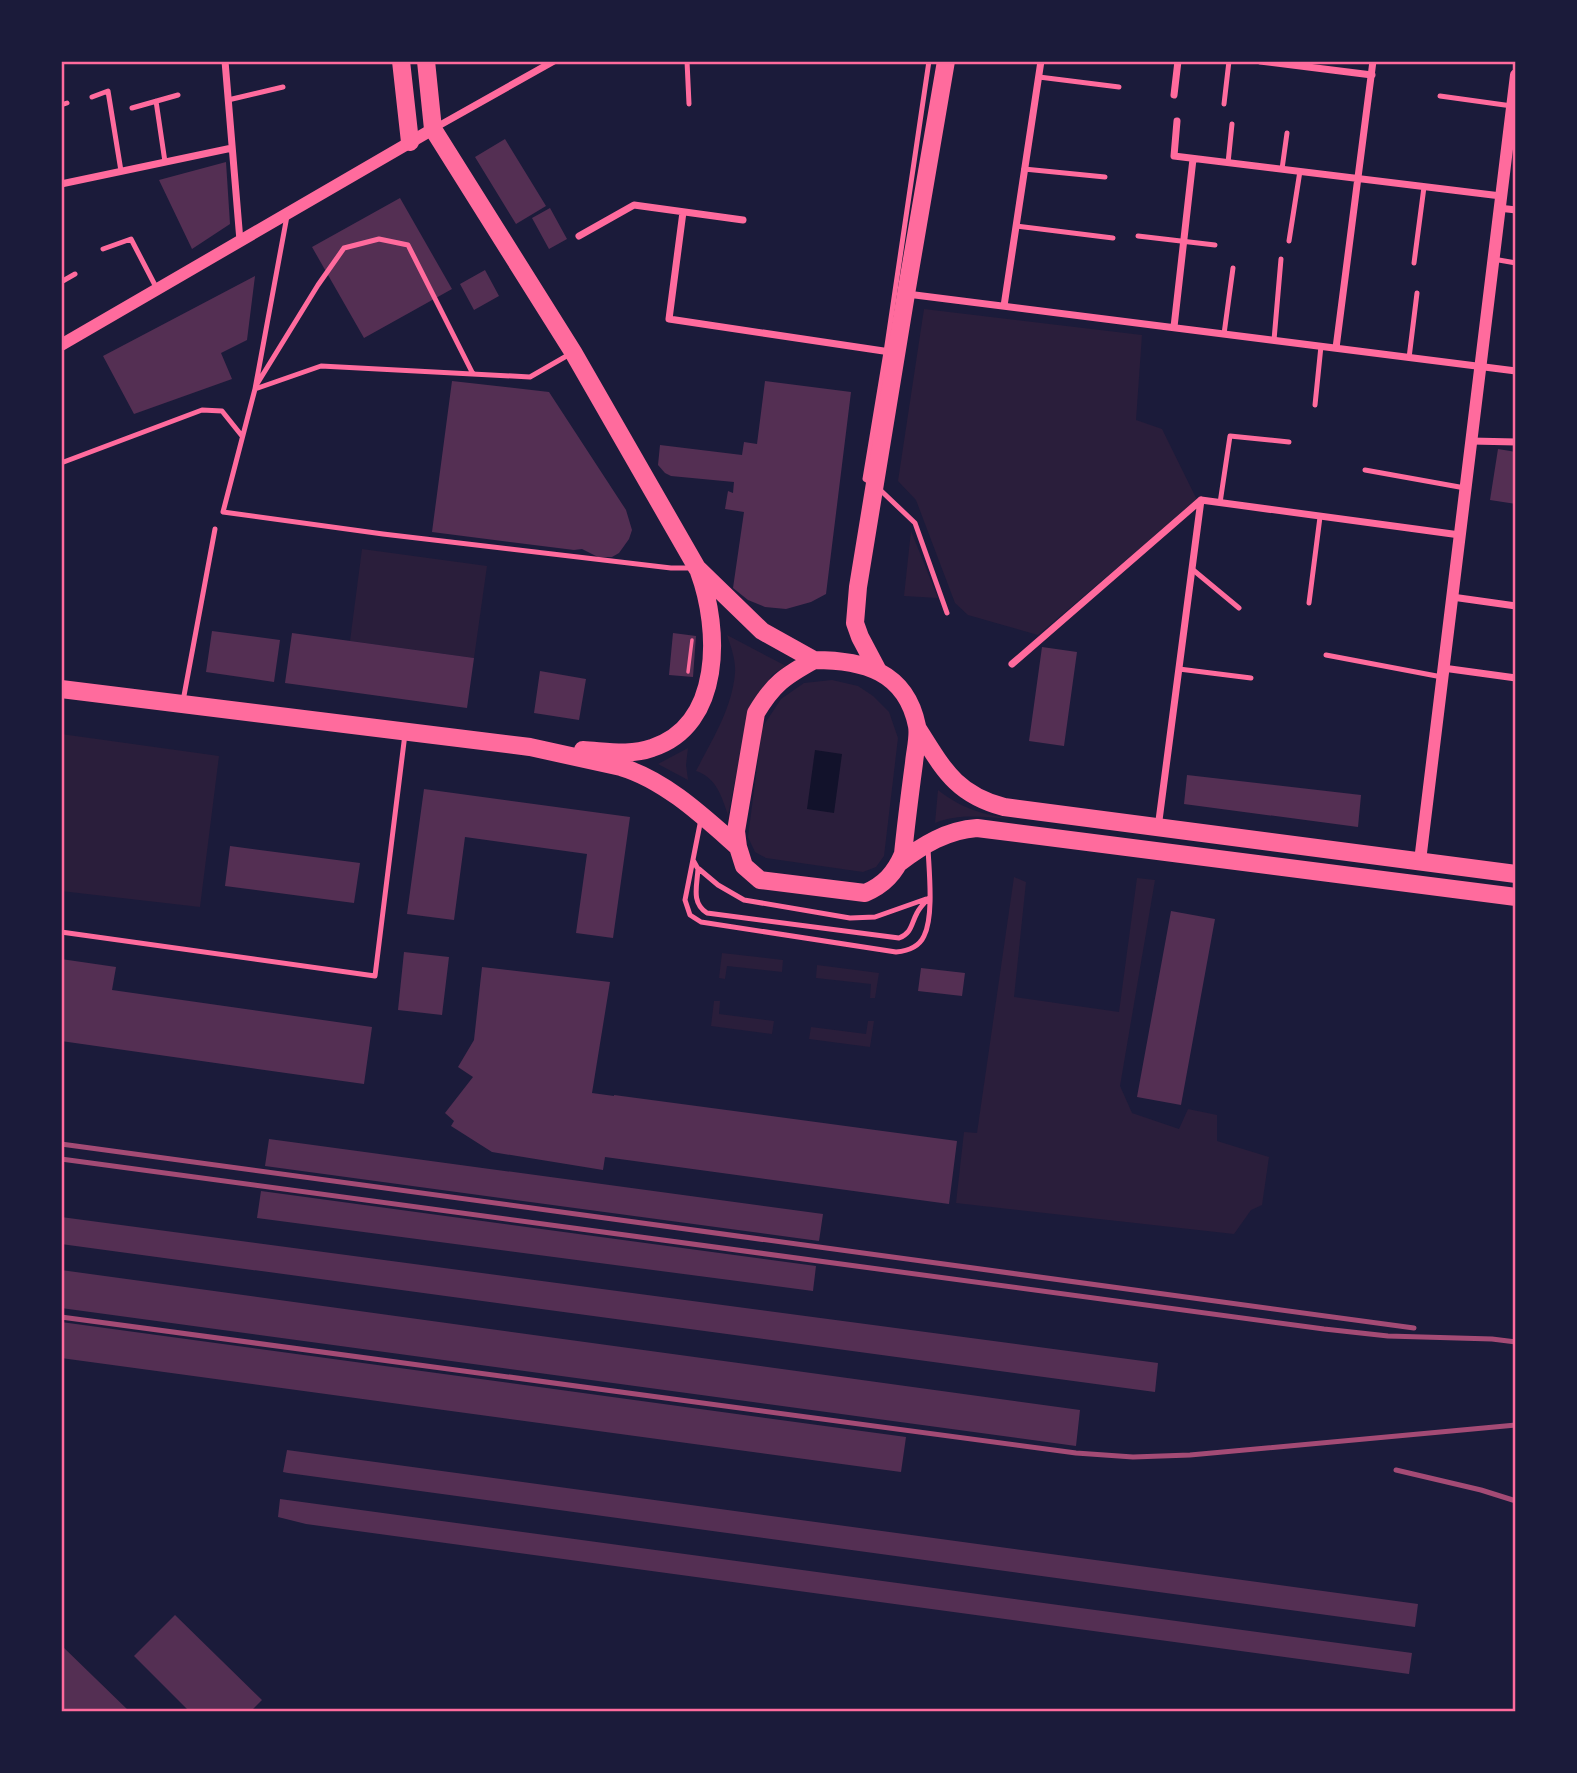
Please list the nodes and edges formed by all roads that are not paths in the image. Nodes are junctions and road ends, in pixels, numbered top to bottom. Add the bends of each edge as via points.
1 (225, 61) edge
2 (401, 61) edge
3 (426, 61) edge
4 (554, 61) edge
5 (687, 61) edge
6 (929, 61) edge
7 (946, 61) edge
8 (1041, 61) edge
9 (1178, 61) edge
10 (1229, 61) edge
11 (1260, 61) edge
12 (1373, 61) edge
13 (539, 65) edge
14 (1315, 65) edge
15 (1371, 75) junction
16 (1516, 75) edge
17 (1039, 76) junction
18 (283, 87) dead end
19 (1119, 87) dead end
20 (178, 95) dead end
21 (1174, 95) dead end
22 (1440, 96) dead end
23 (92, 97) dead end
24 (228, 100) junction
25 (156, 101) junction
26 (689, 104) dead end
27 (1224, 104) dead end
28 (1512, 106) junction
29 (132, 108) dead end
30 (1177, 121) dead end
31 (1232, 124) dead end
32 (433, 129) junction
33 (1287, 133) dead end
34 (410, 142) junction
35 (232, 148) junction
36 (1193, 159) junction
37 (165, 162) junction
38 (1228, 163) junction
39 (1024, 169) junction
40 (1282, 169) junction
41 (121, 172) junction
42 (1300, 172) junction
43 (1105, 177) dead end
44 (1358, 178) junction
45 (61, 184) edge
46 (1423, 187) junction
47 (1500, 202) junction
48 (1516, 210) edge
49 (683, 212) junction
50 (288, 213) junction
51 (743, 220) dead end
52 (1016, 226) junction
53 (579, 236) dead end
54 (1139, 236) dead end
55 (1113, 238) dead end
56 (240, 241) junction
57 (1289, 241) dead end
58 (1184, 242) junction
59 (1215, 245) dead end
60 (103, 249) dead end
61 (1281, 259) dead end
62 (1493, 260) junction
63 (1516, 262) edge
64 (1414, 263) dead end
65 (1233, 268) dead end
66 (75, 274) dead end
67 (61, 282) edge
68 (157, 289) junction
69 (1417, 293) dead end
70 (906, 294) junction
71 (1004, 306) junction
72 (1174, 327) junction
73 (1224, 334) junction
74 (63, 339) edge
75 (1274, 340) junction
76 (1321, 346) junction
77 (1336, 348) junction
78 (573, 352) junction
79 (891, 352) junction
80 (1409, 358) junction
81 (1480, 367) junction
82 (1516, 371) edge
83 (473, 374) junction
84 (255, 388) junction
85 (1315, 405) dead end
86 (242, 436) junction
87 (1471, 441) junction
88 (1289, 442) dead end
89 (1516, 442) edge
90 (61, 463) edge
91 (1365, 470) dead end
92 (875, 485) junction
93 (1465, 488) junction
94 (1201, 500) junction
95 (1220, 503) junction
96 (1320, 517) junction
97 (215, 528) dead end
98 (1460, 535) junction
99 (697, 568) junction
100 (1192, 569) junction
101 (1452, 597) junction
102 (1309, 603) dead end
103 (1516, 606) edge
104 (1239, 608) dead end
105 (947, 613) dead end
106 (1326, 655) dead end
107 (814, 660) junction
108 (1012, 664) dead end
109 (1179, 669) junction
110 (878, 671) junction
111 (1443, 673) junction
112 (1251, 678) dead end
113 (1516, 678) edge
114 (61, 689) edge
115 (183, 704) junction
116 (918, 729) junction
117 (405, 731) junction
118 (530, 747) junction
119 (701, 816) junction
120 (1158, 828) junction
121 (928, 844) junction
122 (738, 847) junction
123 (693, 860) junction
124 (1420, 861) junction
125 (899, 863) junction
126 (698, 869) junction
127 (1516, 874) edge
128 (929, 897) junction
129 (1516, 897) edge
130 (61, 932) edge

1 - 24 street
2 - 34 main road
3 - 32 main road
4 - 13 street
5 - 26 lane
6 - 79 lane
7 - 70 main road
8 - 17 street
9 - 21 street
10 - 27 lane
11 - 14 street
12 - 15 street
13 - 32 street
14 - 15 street
15 - 44 street
16 - 28 street
17 - 19 lane
17 - 39 street
18 - 24 lane
20 - 25 lane
22 - 28 lane
23 - 41 lane via 108,91
24 - 35 street
25 - 29 lane
25 - 37 lane
28 - 47 street
30 - 36 street via 1174,156
31 - 38 lane
32 - 34 street
32 - 78 main road
33 - 40 lane
34 - 50 street
35 - 37 street
35 - 56 street
36 - 38 street
36 - 58 street
37 - 41 street
38 - 40 street
39 - 43 lane
39 - 52 street
40 - 42 street
41 - 45 street
42 - 44 street
42 - 57 lane
44 - 46 street
44 - 77 street
46 - 47 street
46 - 64 lane
47 - 48 street
47 - 62 street
49 - 51 street
49 - 53 street via 634,205
49 - 79 street via 669,319
50 - 56 street
50 - 84 lane
52 - 55 lane
52 - 71 street
54 - 58 lane
56 - 68 street
58 - 59 lane
58 - 72 street
60 - 68 lane via 131,239
61 - 75 lane
62 - 63 lane
62 - 81 street
65 - 73 lane
66 - 67 lane
68 - 74 street
69 - 80 lane
70 - 71 street
70 - 79 main road
71 - 72 street
72 - 73 street
73 - 75 street
75 - 76 street
76 - 77 street
76 - 85 lane
77 - 80 street
78 - 83 lane via 530,377
78 - 99 main road
79 - 92 main road
80 - 81 street
81 - 82 street
81 - 87 street
83 - 84 lane via 321,366
83 - 84 lane via 408,245 379,239 344,248
84 - 86 lane
86 - 90 lane via 222,411 202,410
86 - 99 lane via 223,513
87 - 89 street
87 - 93 street
88 - 95 lane via 1230,436
91 - 93 lane
92 - 105 lane via 915,523
92 - 110 main road via 855,623
93 - 98 street
94 - 95 street
94 - 100 street
94 - 108 street
95 - 96 street
96 - 98 street
96 - 102 lane
97 - 115 lane
98 - 101 street
99 - 107 main road via 762,631
99 - 118 main road via 709,609 711,666 702,703 692,720 668,741 640,751
100 - 104 lane
100 - 109 street
101 - 103 street
101 - 111 street
106 - 111 lane
107 - 110 main road via 840,660
107 - 122 main road via 777,683 756,713 736,831
109 - 112 lane
109 - 120 street
110 - 116 main road via 898,687
111 - 113 street
111 - 124 street
114 - 115 main road
115 - 117 main road
116 - 120 main road via 947,774 986,802
116 - 125 main road
117 - 118 main road
117 - 130 lane via 375,976
118 - 119 main road via 634,771 657,782
119 - 122 main road
119 - 123 lane
120 - 124 main road
121 - 125 main road
121 - 128 lane
121 - 129 main road via 961,829 977,828
122 - 125 main road via 744,866 760,880 858,894 886,881
123 - 126 lane
123 - 128 lane via 685,900 690,915 701,922 896,952 923,938
124 - 127 main road
126 - 128 lane via 744,900 850,918 875,917
126 - 128 lane via 696,899 708,913 899,938 909,932

